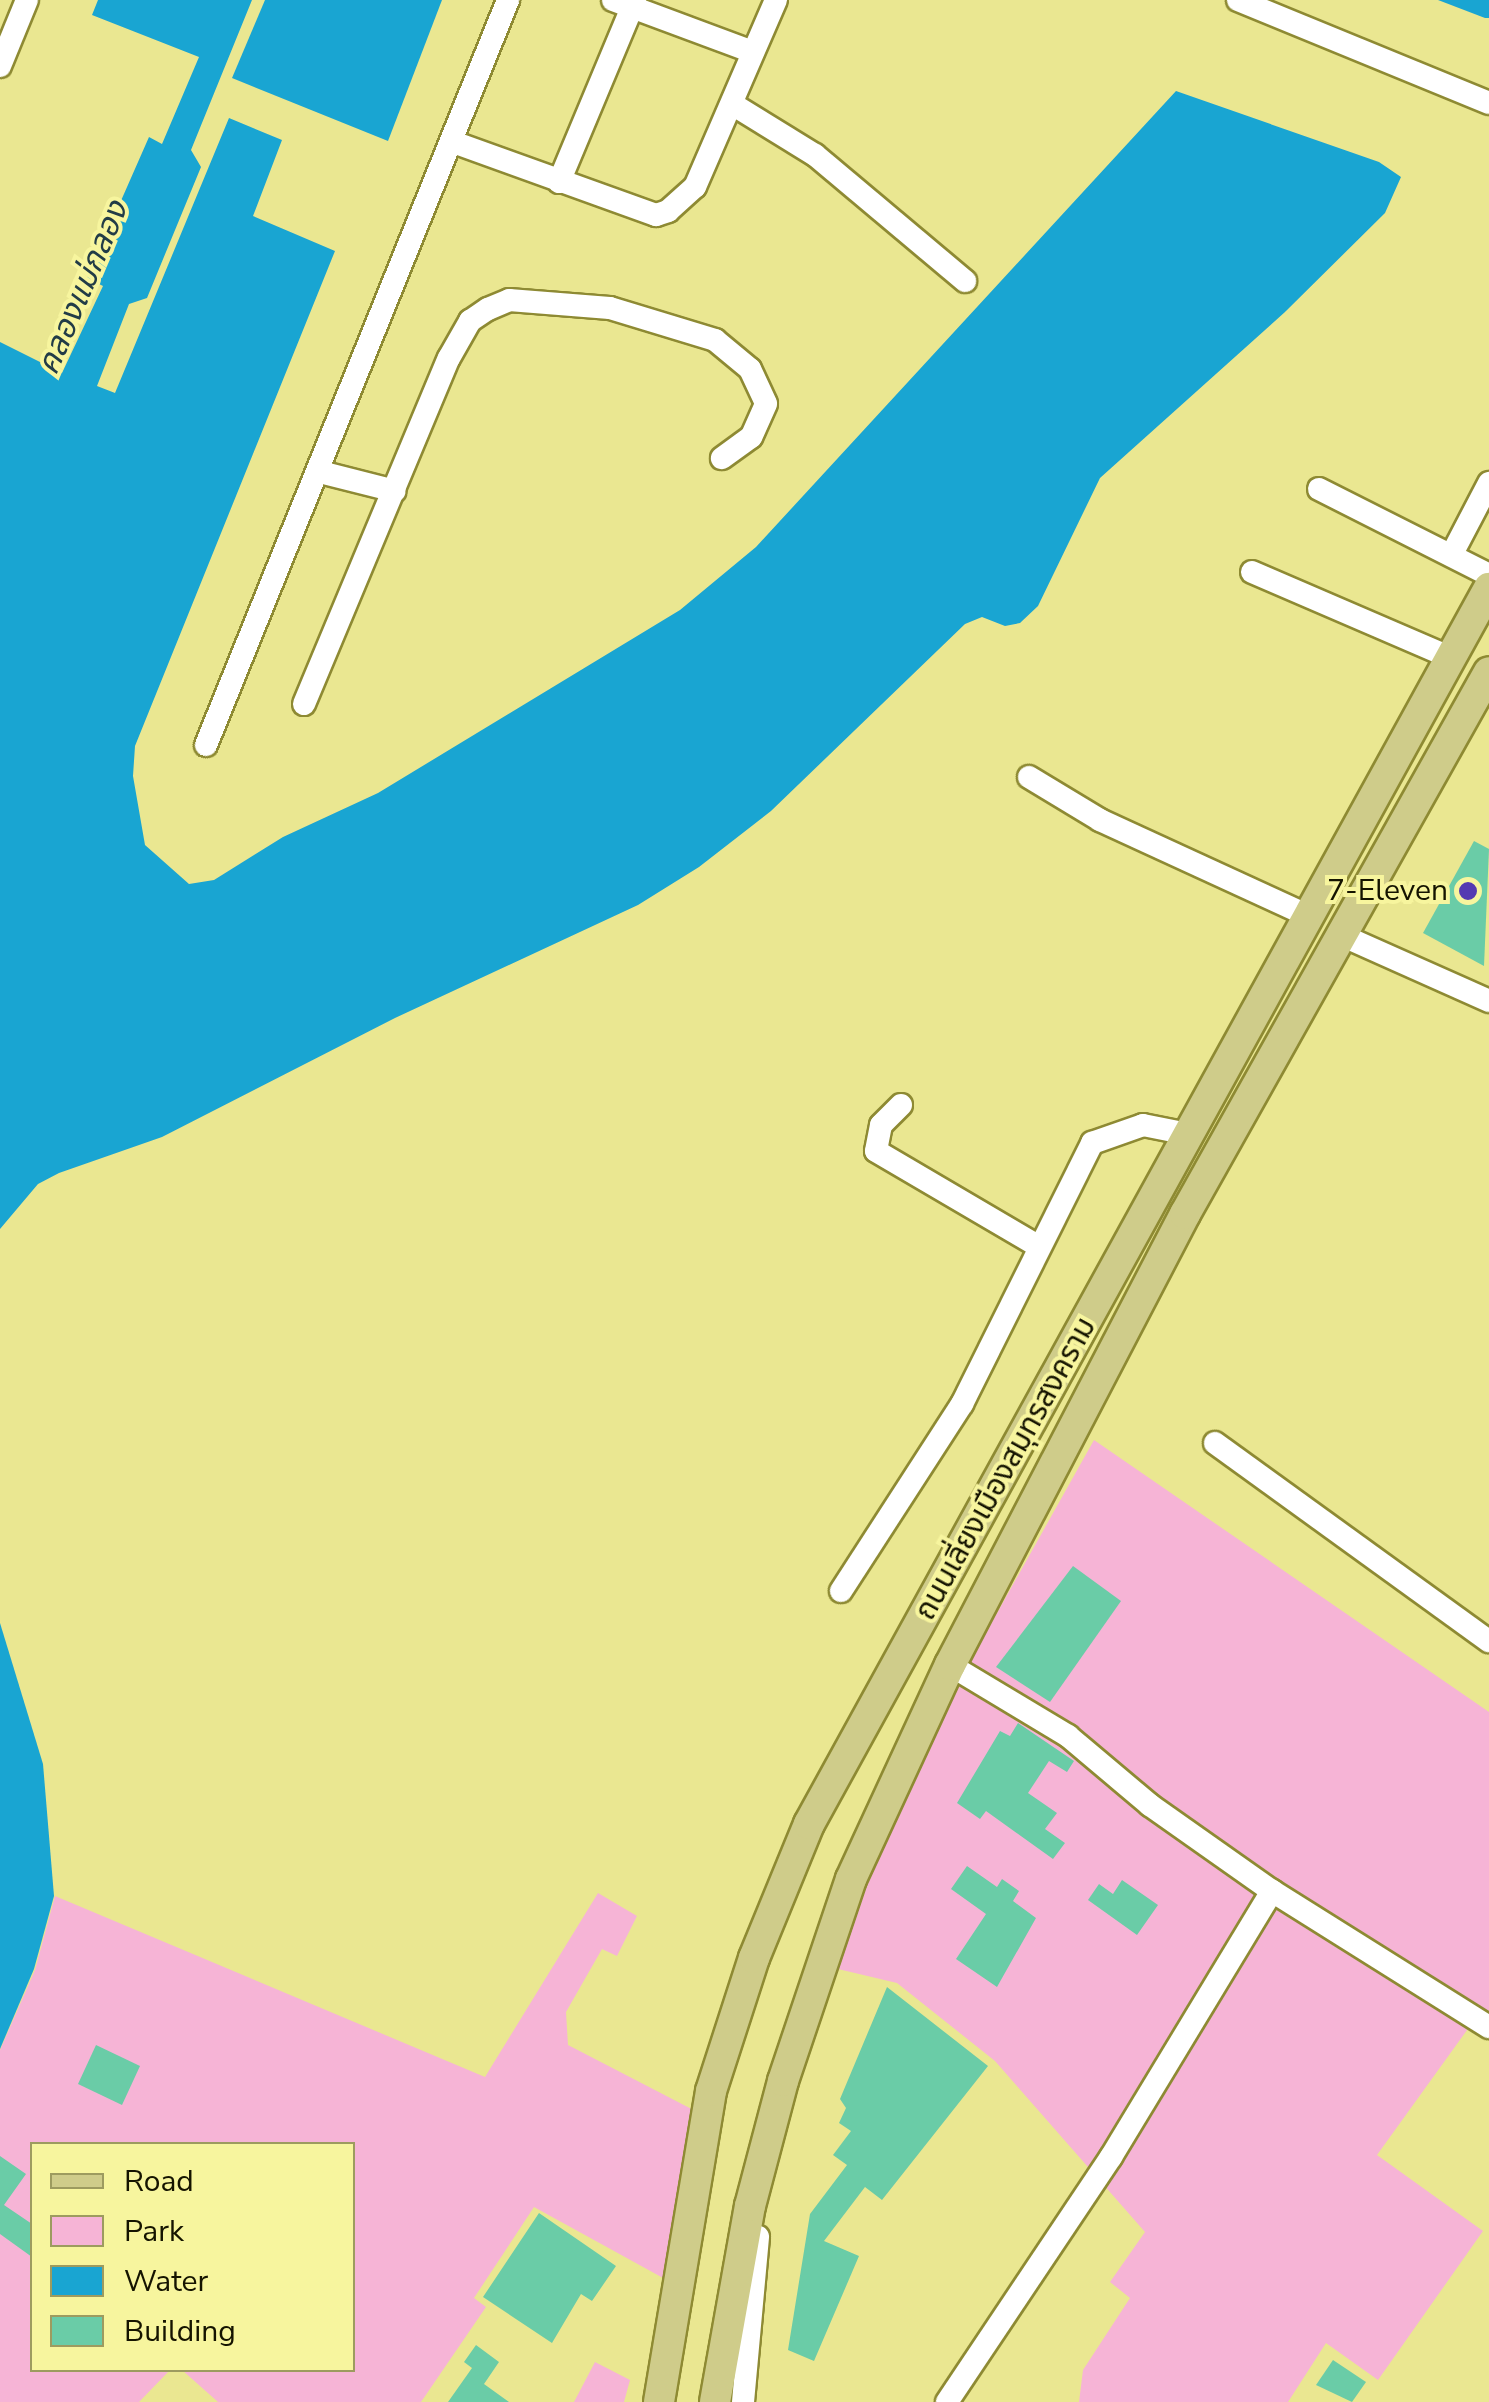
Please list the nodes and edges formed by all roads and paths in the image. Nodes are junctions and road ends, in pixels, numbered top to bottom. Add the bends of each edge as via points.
1 (27, 0) edge
2 (508, 0) edge
3 (776, 0) edge
4 (1238, 0) edge
5 (627, 2) edge
6 (753, 52) junction
7 (0, 66) edge
8 (1489, 103) edge
9 (732, 104) junction
10 (454, 142) junction
11 (559, 182) junction
12 (965, 281) dead end
13 (722, 458) dead end
14 (320, 472) junction
15 (1489, 483) edge
16 (1319, 490) dead end
17 (396, 491) junction
18 (1452, 552) junction
19 (1252, 572) dead end
20 (1489, 575) edge
21 (1489, 588) edge
22 (1469, 641) edge
23 (1489, 672) edge
24 (304, 704) dead end
25 (206, 745) dead end
26 (1029, 777) dead end
27 (1311, 917) junction
28 (1341, 935) junction
29 (1489, 1001) edge
30 (901, 1105) dead end
31 (1188, 1134) junction
32 (1036, 1244) junction
33 (1215, 1444) dead end
34 (841, 1591) dead end
35 (1489, 1642) edge
36 (950, 1665) junction
37 (1272, 1891) junction
38 (1489, 2028) edge
39 (784, 2080) junction
40 (659, 2402) edge
41 (714, 2402) edge
42 (743, 2402) edge
43 (947, 2402) edge

1 - 7 street
2 - 10 street
3 - 6 street
4 - 8 street
5 - 6 street
5 - 11 street
6 - 9 street
9 - 11 street via 695,187 668,211 656,215
9 - 12 street via 815,156
10 - 11 street
10 - 14 street
13 - 17 street via 750,437 766,404 750,369 715,340 648,315 510,300 470,322
14 - 17 street
14 - 25 street
15 - 18 street
16 - 18 street
17 - 24 street
18 - 20 street
19 - 22 street
21 - 22 main road, ถนนเลี่ยงเมืองสมุทรสงคราม
22 - 27 main road, ถนนเลี่ยงเมืองสมุทรสงคราม
23 - 28 main road, ถนนเลี่ยงเมืองสมุทรสงคราม
26 - 27 street via 1100,820
27 - 31 main road, ถนนเลี่ยงเมืองสมุทรสงคราม
28 - 29 street
28 - 36 main road, ถนนเลี่ยงเมืองสมุทรสงคราม via 1185,1214
30 - 32 street via 881,1125 876,1151
31 - 32 street via 1144,1125 1092,1143
31 - 40 main road, ถนนเลี่ยงเมืองสมุทรสงคราม via 809,1824 710,2091
32 - 34 street via 962,1404
33 - 35 street
36 - 37 street via 1068,1736 1150,1805
36 - 39 main road, ถนนเลี่ยงเมืองสมุทรสงคราม via 851,1879
37 - 38 street
37 - 43 street via 1111,2158
39 - 41 main road, ถนนเลี่ยงเมืองสมุทรสงคราม via 750,2206
39 - 42 street via 760,2212

